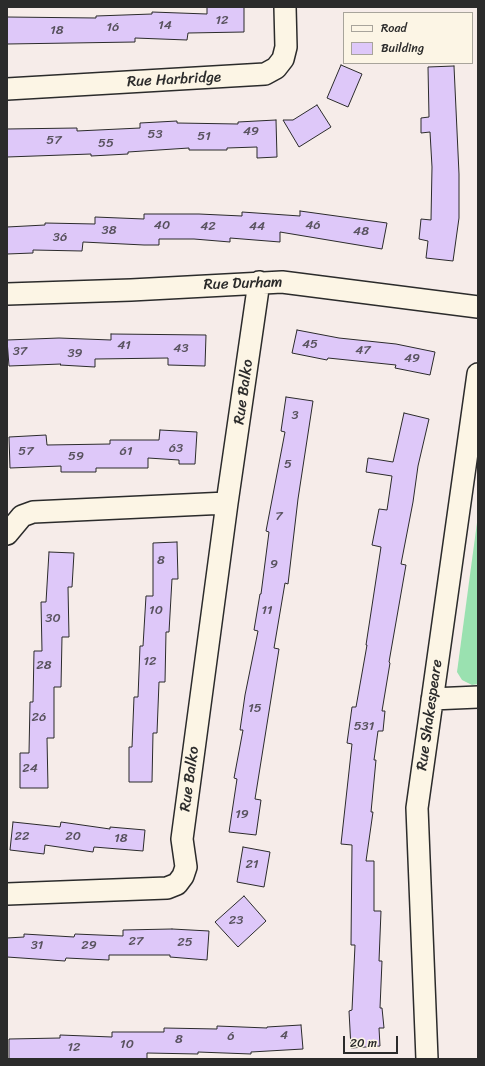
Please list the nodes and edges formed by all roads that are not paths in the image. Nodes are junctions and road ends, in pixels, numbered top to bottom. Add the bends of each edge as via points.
1 (285, 7) edge
2 (7, 89) edge
3 (259, 282) junction
4 (7, 294) edge
5 (478, 307) edge
6 (478, 374) edge
7 (227, 503) junction
8 (7, 534) edge
9 (478, 697) edge
10 (432, 699) junction
11 (7, 894) edge
12 (427, 1059) edge

1 - 2 street, Rue Harbridge via 286,47 283,59 276,68 265,74
3 - 4 street, Rue Durham
3 - 5 street, Rue Durham via 303,284
3 - 7 street, Rue Balko
6 - 10 street, Rue Shakespeare
7 - 8 street via 33,512 22,516
7 - 11 street, Rue Balko via 182,839 186,867 183,876 177,884 167,888
9 - 10 street
10 - 12 street, Rue Shakespeare via 417,808

